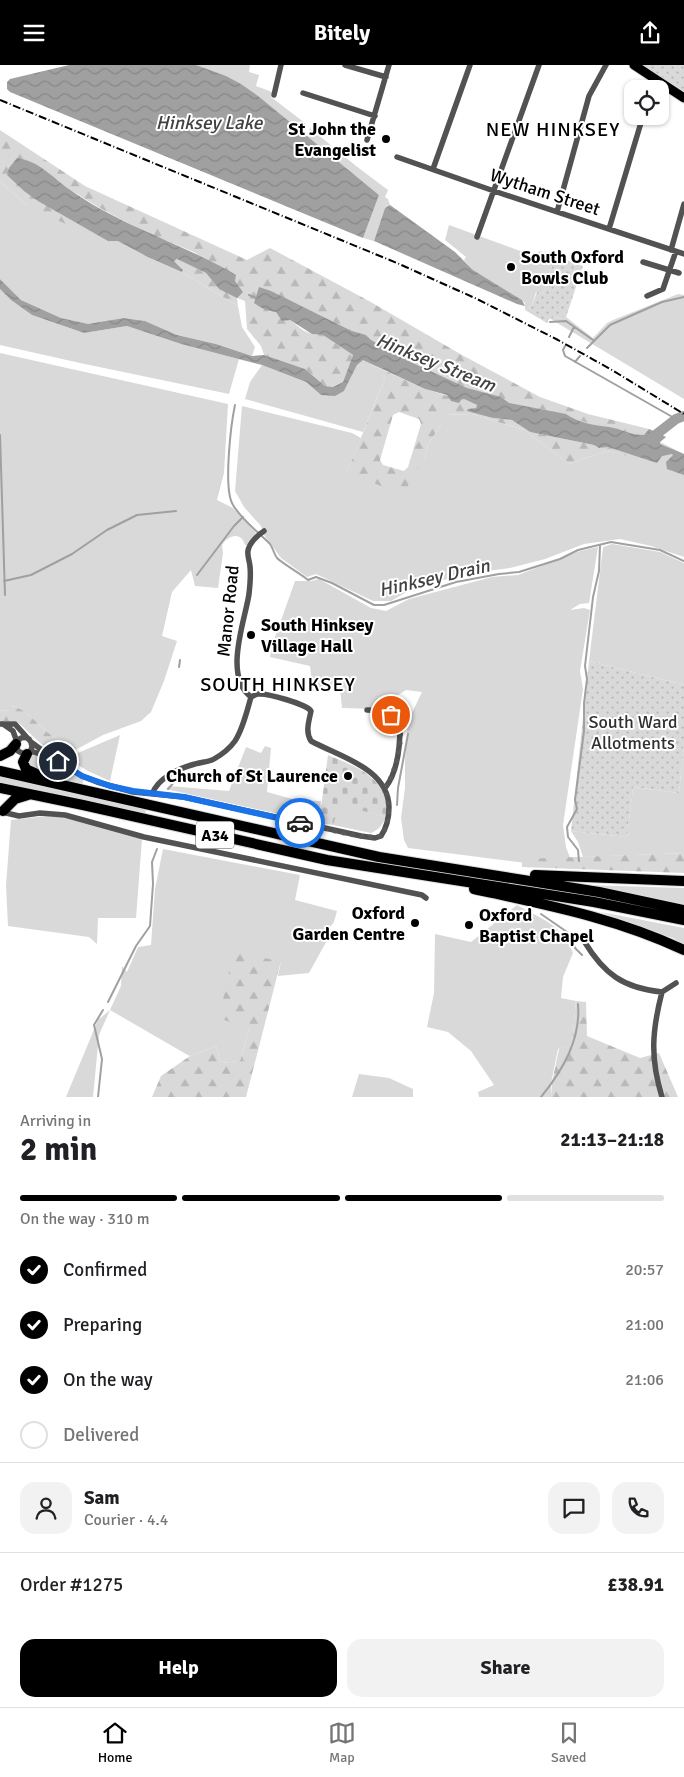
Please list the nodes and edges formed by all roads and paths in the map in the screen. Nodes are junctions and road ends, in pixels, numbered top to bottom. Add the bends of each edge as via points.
1 (281, 65) edge
2 (345, 65) edge
3 (389, 65) edge
4 (470, 65) edge
5 (539, 65) edge
6 (606, 65) edge
7 (634, 65) edge
8 (386, 77) junction
9 (651, 80) edge
10 (669, 91) edge
11 (303, 93) dead end
12 (274, 95) dead end
13 (684, 98) edge
14 (374, 116) junction
15 (640, 125) edge
16 (367, 139) dead end
17 (397, 157) dead end
18 (433, 169) junction
19 (494, 191) junction
20 (684, 203) edge
21 (557, 212) junction
22 (610, 229) junction
23 (477, 237) dead end
24 (674, 250) junction
25 (684, 254) edge
26 (643, 263) dead end
27 (669, 271) junction
28 (679, 273) dead end
29 (647, 297) dead end
30 (261, 533) dead end
31 (251, 697) junction
32 (371, 710) dead end
33 (2, 724) edge
34 (30, 740) junction
35 (16, 743) junction
36 (28, 753) junction
37 (0, 756) edge
38 (54, 759) junction
39 (0, 771) edge
40 (70, 787) junction
41 (385, 788) junction
42 (0, 790) edge
43 (152, 794) junction
44 (36, 795) junction
45 (2, 812) edge
46 (461, 871) junction
47 (431, 877) junction
48 (684, 881) edge
49 (426, 898) dead end
50 (684, 910) edge
51 (684, 920) edge
52 (584, 941) dead end
53 (684, 950) edge
54 (676, 983) dead end
55 (662, 992) junction
56 (662, 1097) edge

1 - 12 street
2 - 8 street
3 - 8 street
4 - 18 street
5 - 19 street
6 - 21 street via 589,96
7 - 9 main road
8 - 14 street
10 - 13 main road
11 - 14 street
14 - 16 street
15 - 22 street
17 - 18 street, Wytham Street
18 - 19 street, Wytham Street
19 - 21 street, Wytham Street
19 - 23 street
20 - 24 street
21 - 22 street, Wytham Street
22 - 24 street, Wytham Street
24 - 25 street, Wytham Street
24 - 27 street
26 - 27 street
27 - 28 street
27 - 29 street via 663,289
30 - 31 street, Manor Road via 248,551 249,593 237,650 240,683
31 - 41 street via 258,694 309,708 308,727 312,741 365,769
31 - 43 street via 235,741 225,752 213,760 168,775
32 - 41 street via 382,710 391,715 400,727 394,772
33 - 34 street via 15,724
33 - 35 street via 13,731
34 - 35 street via 24,737
34 - 36 street via 32,747
34 - 38 street
35 - 36 street via 19,753
35 - 37 highway
36 - 38 street
36 - 40 highway via 23,762 29,772
38 - 43 street via 97,783
39 - 40 highway, A34
40 - 46 highway, A34 via 327,846
41 - 43 street via 389,815 387,826 381,836 375,838 184,797
42 - 44 highway, A34
42 - 45 highway via 5,800
44 - 45 highway via 19,797
44 - 47 highway, A34 via 276,849
45 - 49 street via 19,816 40,813 65,815 144,837
46 - 48 highway
46 - 50 highway, A34 via 599,892
47 - 51 highway, A34 via 594,902
47 - 53 highway via 600,918
52 - 55 street via 593,956 616,979
54 - 55 street
55 - 56 street via 652,1044

